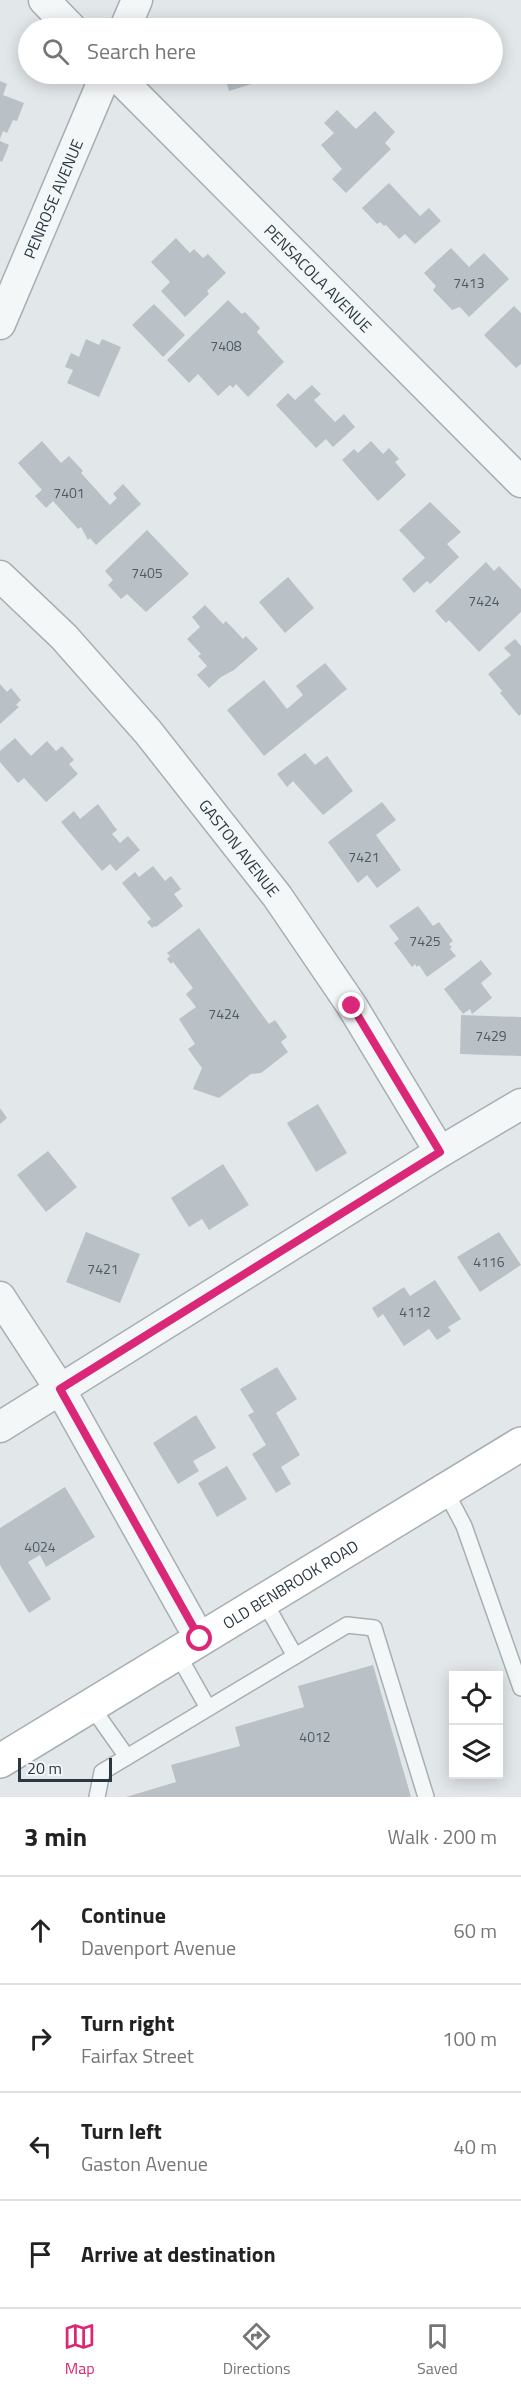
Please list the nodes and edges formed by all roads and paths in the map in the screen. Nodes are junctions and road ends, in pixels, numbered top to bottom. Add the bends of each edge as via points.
1 (44, 0) edge
2 (137, 0) edge
3 (61, 18) edge
4 (129, 18) edge
5 (102, 84) edge
6 (125, 84) edge
7 (0, 324) edge
8 (521, 483) edge
9 (0, 576) edge
10 (521, 1104) edge
11 (440, 1152) junction
12 (0, 1297) edge
13 (60, 1389) junction
14 (0, 1427) edge
15 (521, 1444) edge
16 (445, 1490) junction
17 (264, 1601) junction
18 (188, 1646) junction
19 (295, 1656) junction
20 (521, 1688) edge
21 (91, 1706) junction
22 (208, 1708) junction
23 (127, 1757) junction
24 (0, 1761) edge
25 (97, 1797) edge
26 (426, 1797) edge

1 - 3 street
2 - 4 street
5 - 7 street, PENROSE AVENUE
6 - 8 street, PENSACOLA AVENUE
9 - 11 street, GASTON AVENUE via 64,637 148,732 277,896 352,1006
10 - 11 street
11 - 13 street
12 - 13 street
13 - 14 street
13 - 18 street
15 - 16 street, OLD BENBROOK ROAD
16 - 17 street, OLD BENBROOK ROAD
16 - 20 lane via 464,1526
17 - 18 street, OLD BENBROOK ROAD
17 - 19 lane
18 - 21 street, OLD BENBROOK ROAD
18 - 22 lane
19 - 22 lane
19 - 26 lane via 346,1625 374,1628
21 - 23 lane
21 - 24 street, OLD BENBROOK ROAD
22 - 23 lane
23 - 25 lane via 102,1772

